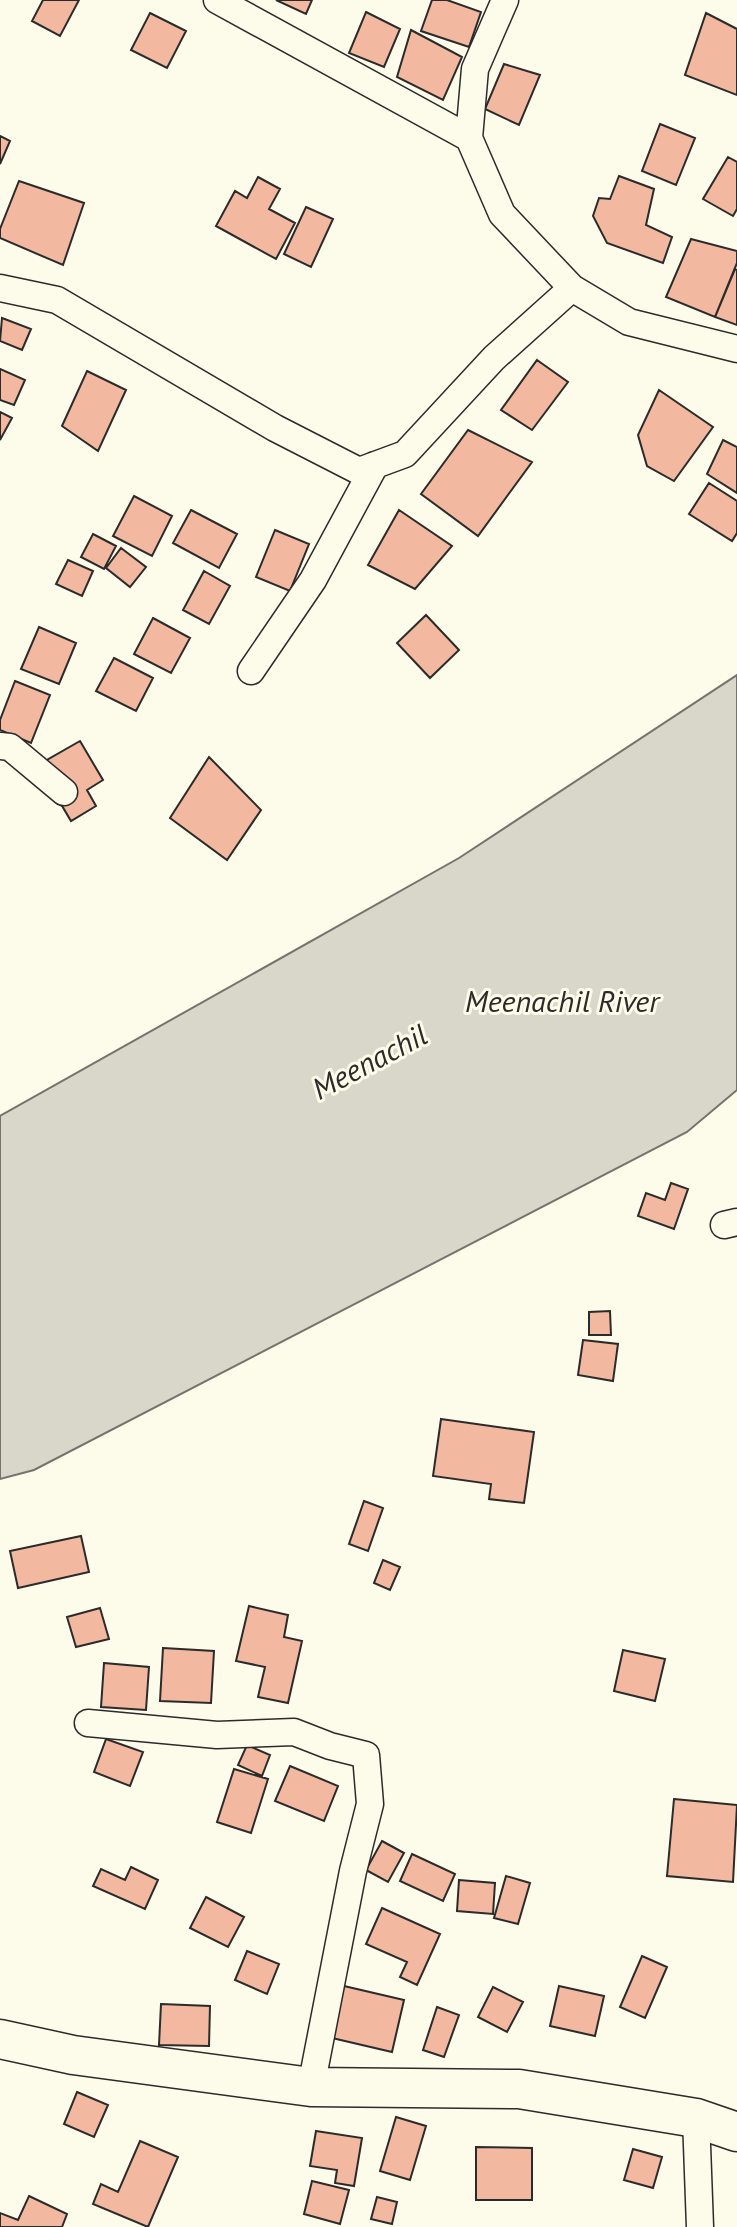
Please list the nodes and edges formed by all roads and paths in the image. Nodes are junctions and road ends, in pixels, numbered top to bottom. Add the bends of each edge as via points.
1 (217, 0) edge
2 (505, 0) edge
3 (469, 138) junction
4 (0, 288) edge
5 (572, 288) junction
6 (737, 349) edge
7 (375, 465) junction
8 (251, 671) dead end
9 (0, 746) edge
10 (64, 792) dead end
11 (88, 1723) dead end
12 (0, 2039) edge
13 (311, 2087) junction
14 (696, 2118) junction
15 (737, 2132) edge
16 (700, 2227) edge

1 - 3 street
2 - 3 street via 475,69
3 - 5 street via 502,214
4 - 7 street via 57,300 331,457 359,471
5 - 6 street via 629,322
5 - 7 street via 494,358 405,454
7 - 8 street via 313,580
9 - 10 street via 10,747
11 - 13 street via 217,1735 294,1732 366,1755 370,1804
12 - 13 main road via 73,2055
13 - 14 main road via 519,2089
14 - 15 main road
14 - 16 street

